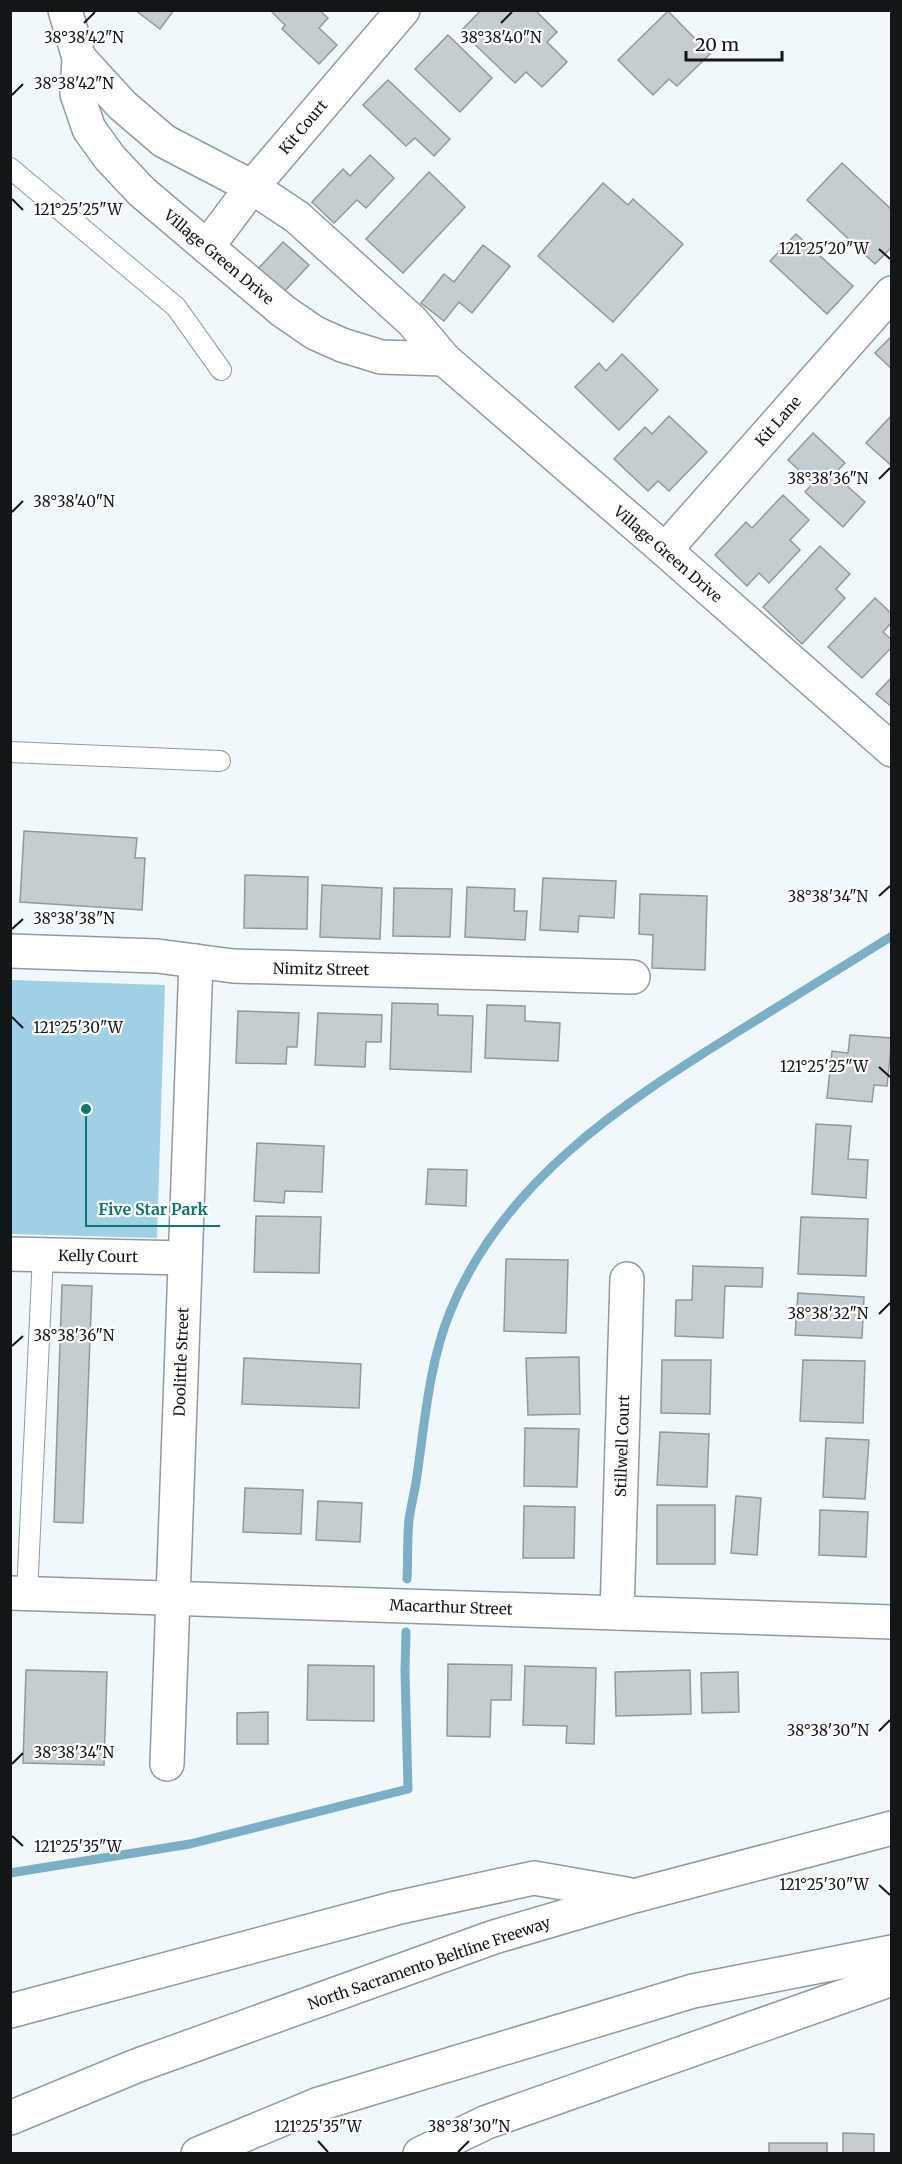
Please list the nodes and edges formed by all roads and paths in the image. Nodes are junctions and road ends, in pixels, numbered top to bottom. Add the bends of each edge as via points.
1 (65, 10) edge
2 (403, 10) edge
3 (79, 58) junction
4 (10, 168) edge
5 (252, 187) junction
6 (207, 247) junction
7 (891, 293) edge
8 (444, 359) junction
9 (221, 370) dead end
10 (665, 550) junction
11 (891, 750) edge
12 (10, 752) edge
13 (220, 761) dead end
14 (10, 951) edge
15 (196, 961) junction
16 (633, 977) dead end
17 (10, 1254) edge
18 (43, 1255) junction
19 (185, 1258) junction
20 (627, 1279) dead end
21 (19, 1593) edge
22 (172, 1598) junction
23 (617, 1613) junction
24 (891, 1622) edge
25 (167, 1764) dead end
26 (891, 1828) edge
27 (634, 1896) junction
28 (891, 1952) edge
29 (891, 1979) edge
30 (10, 2011) edge
31 (10, 2118) edge
32 (198, 2154) edge
33 (420, 2154) edge

1 - 3 main road, Village Green Drive
2 - 5 main road, Kit Court
3 - 5 main road, Village Green Drive via 122,105 164,141
3 - 6 main road, Village Green Drive via 77,94 89,129 142,192
4 - 9 lane via 176,308
5 - 6 main road, Kit Court
5 - 8 main road, Village Green Drive via 306,225 412,321
6 - 8 main road, Village Green Drive via 315,333 381,357
7 - 10 main road, Kit Lane
8 - 10 main road, Village Green Drive
10 - 11 main road, Village Green Drive
12 - 13 lane
14 - 15 main road, Nimitz Street
15 - 16 main road, Nimitz Street via 233,966
15 - 19 main road, Doolittle Street
17 - 18 main road, Kelly Court
18 - 19 main road, Kelly Court
18 - 21 lane
19 - 22 main road, Doolittle Street
20 - 23 main road, Stillwell Court
21 - 22 main road, Macarthur Street
22 - 23 main road, Macarthur Street
22 - 25 main road, Doolittle Street
23 - 24 main road, Macarthur Street
26 - 27 main road, North Sacramento Beltline Freeway
27 - 30 main road via 534,1878 396,1908
27 - 31 main road, North Sacramento Beltline Freeway via 494,1937 136,2066
28 - 32 main road via 693,1991 319,2104
29 - 33 main road via 487,2122

